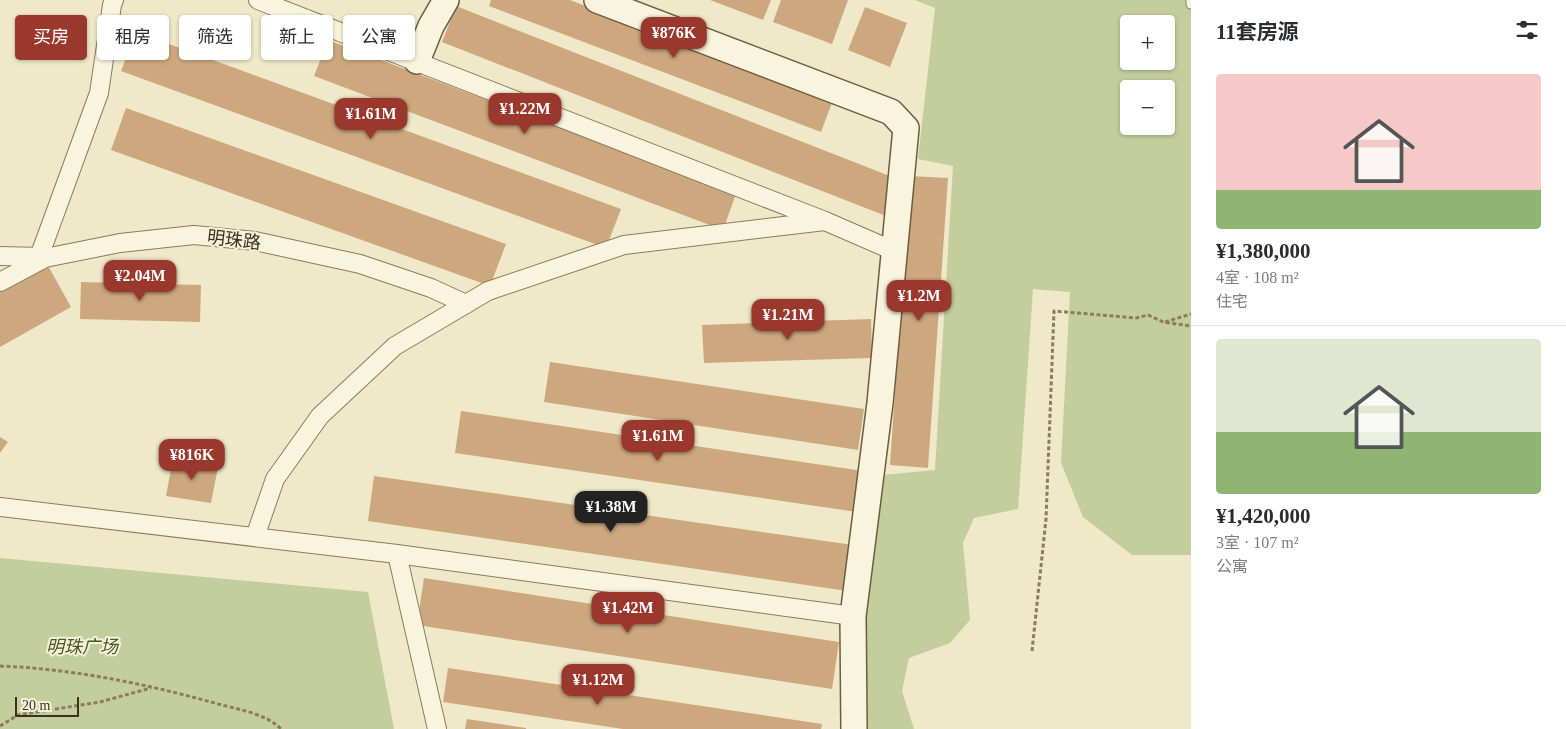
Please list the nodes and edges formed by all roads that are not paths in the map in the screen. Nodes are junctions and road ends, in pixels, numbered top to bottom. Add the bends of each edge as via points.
1 (114, 0) edge
2 (258, 0) edge
3 (446, 0) edge
4 (597, 0) edge
5 (1191, 0) edge
6 (1191, 4) edge
7 (417, 61) junction
8 (825, 222) junction
9 (894, 252) junction
10 (0, 256) edge
11 (42, 257) junction
12 (0, 282) edge
13 (466, 304) junction
14 (0, 507) edge
15 (255, 537) junction
16 (397, 554) junction
17 (853, 616) junction
18 (437, 729) edge
19 (854, 729) edge

1 - 11 street via 99,93
2 - 7 street
3 - 7 street
4 - 9 street via 892,112 906,128
5 - 6 lane
7 - 8 street
8 - 9 street
8 - 13 street via 624,246 488,291
9 - 17 street via 880,403
10 - 11 street
11 - 12 street, 明珠路
11 - 13 street, 明珠路 via 120,243 194,235 255,241 360,264 431,288
13 - 15 street via 395,346 320,416 275,480
14 - 15 street
15 - 16 street
16 - 17 street
16 - 18 street
17 - 19 street

